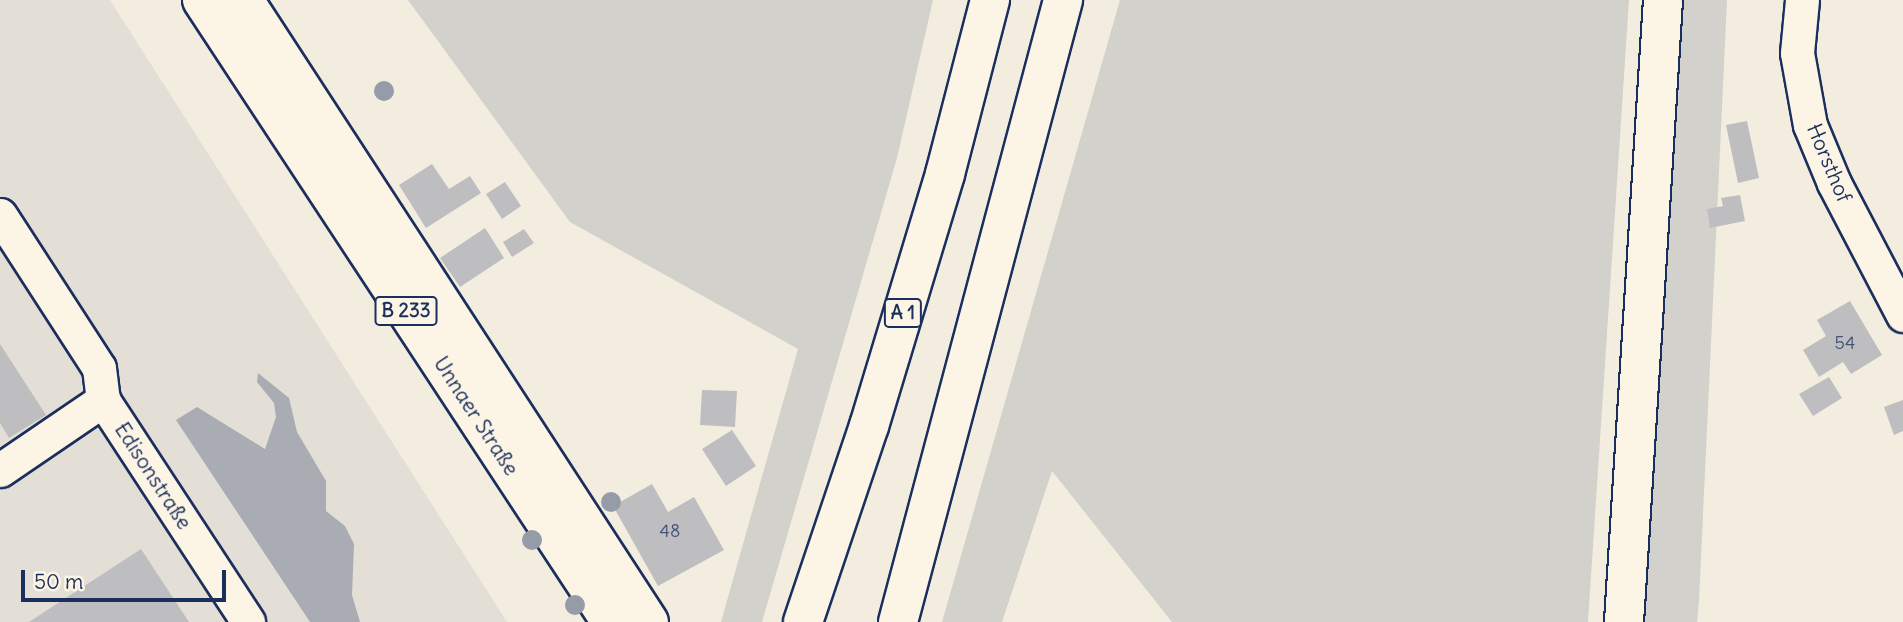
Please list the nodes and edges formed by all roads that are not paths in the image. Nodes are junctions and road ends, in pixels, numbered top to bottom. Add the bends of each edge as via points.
1 (202, 0) edge
2 (244, 0) edge
3 (990, 0) edge
4 (1063, 0) edge
5 (1642, 0) edge
6 (1663, 0) edge
7 (1802, 0) edge
8 (0, 215) edge
9 (1903, 315) edge
10 (103, 400) junction
11 (0, 470) edge
12 (248, 622) edge
13 (611, 622) edge
14 (649, 622) edge
15 (803, 622) edge
16 (898, 622) edge
17 (1606, 622) edge
18 (1624, 622) edge

1 - 13 main road, Unnaer Straße / B 233
2 - 14 main road, Unnaer Straße / B 233
3 - 15 main road, A 1 via 941,187
4 - 16 main road
5 - 17 main road
6 - 18 main road
7 - 9 street, Horsthof via 1797,53 1810,125 1834,183
8 - 10 street, Edisonstraße via 99,368
10 - 11 street, Edisonstraße
10 - 12 street, Edisonstraße

